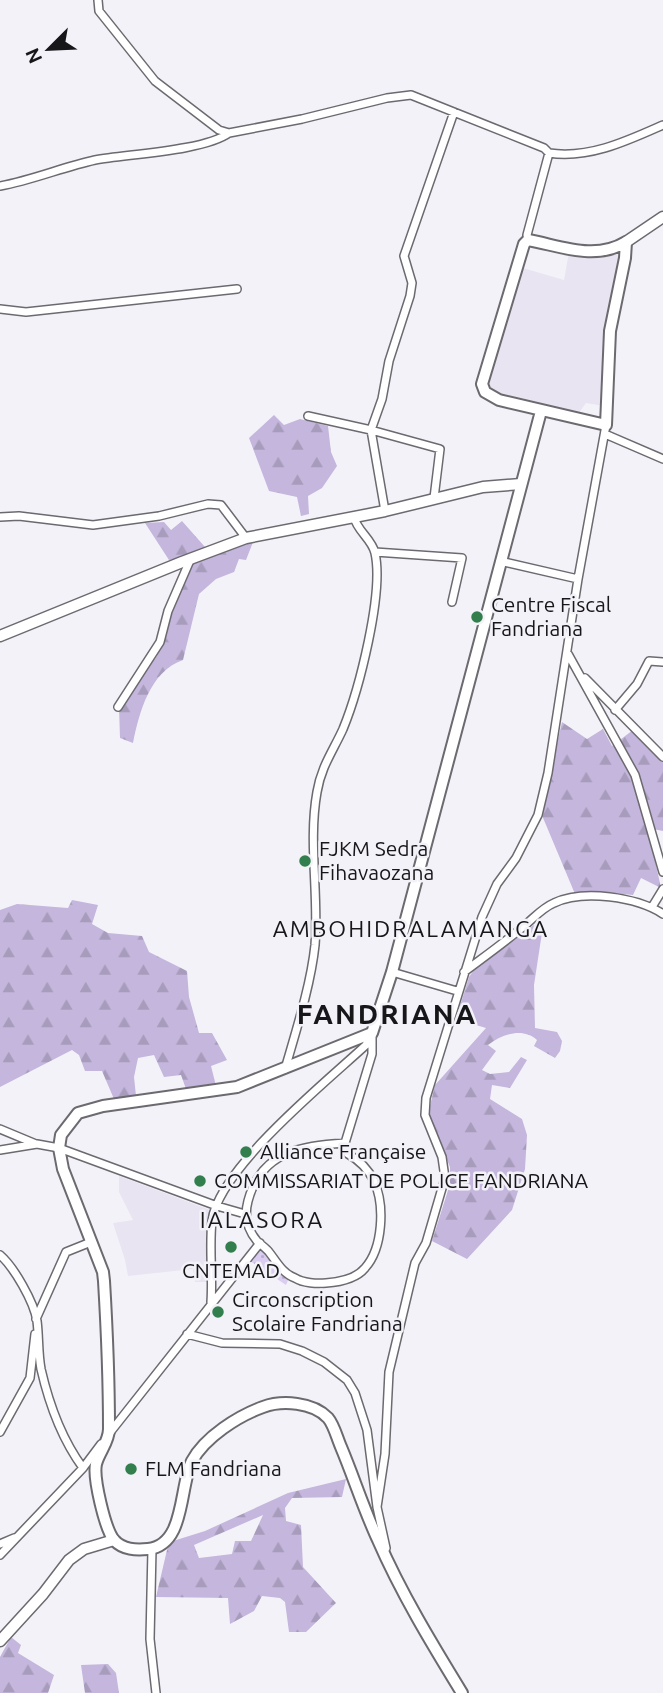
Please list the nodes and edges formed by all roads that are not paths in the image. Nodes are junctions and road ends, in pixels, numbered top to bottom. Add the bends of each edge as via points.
1 (98, 0) edge
2 (454, 112) junction
3 (663, 125) edge
4 (229, 133) junction
5 (549, 153) junction
6 (0, 186) edge
7 (663, 217) edge
8 (528, 240) junction
9 (626, 242) junction
10 (237, 289) dead end
11 (0, 309) edge
12 (541, 411) junction
13 (308, 416) dead end
14 (371, 430) junction
15 (606, 430) junction
16 (663, 459) edge
17 (521, 484) junction
18 (434, 498) junction
19 (385, 511) junction
20 (0, 517) edge
21 (354, 517) junction
22 (246, 538) junction
23 (375, 552) junction
24 (191, 558) junction
25 (500, 561) junction
26 (578, 579) junction
27 (452, 602) dead end
28 (0, 636) edge
29 (568, 654) junction
30 (663, 662) edge
31 (580, 673) junction
32 (118, 707) dead end
33 (615, 710) junction
34 (663, 757) edge
35 (663, 872) edge
36 (663, 889) edge
37 (652, 907) junction
38 (663, 914) edge
39 (392, 972) junction
40 (463, 972) junction
41 (457, 991) junction
42 (372, 1033) junction
43 (285, 1069) junction
44 (0, 1129) edge
45 (345, 1143) junction
46 (37, 1144) junction
47 (59, 1148) junction
48 (0, 1150) edge
49 (217, 1206) junction
50 (245, 1214) junction
51 (91, 1242) junction
52 (260, 1243) junction
53 (0, 1255) edge
54 (211, 1303) junction
55 (36, 1317) junction
56 (187, 1334) junction
57 (0, 1432) edge
58 (109, 1434) junction
59 (83, 1468) junction
60 (377, 1507) junction
61 (18, 1537) junction
62 (114, 1540) junction
63 (0, 1544) edge
64 (152, 1549) junction
65 (0, 1555) edge
66 (389, 1562) junction
67 (0, 1641) edge
68 (156, 1693) edge
69 (462, 1693) edge

1 - 4 street via 99,11 155,81
2 - 4 street via 411,95
2 - 5 street
2 - 14 street via 404,256 412,283 410,296
3 - 5 street via 612,147 577,154
4 - 6 street via 193,145 94,161
5 - 8 street
7 - 9 street
8 - 9 main road via 589,252
8 - 12 main road via 482,384 490,397
9 - 15 main road via 610,331
10 - 11 street via 26,312
12 - 15 main road
12 - 17 main road
13 - 14 street
14 - 18 street via 440,449
14 - 19 street
15 - 16 street
15 - 26 street
17 - 18 street
17 - 25 main road
18 - 19 street
19 - 21 street
20 - 22 street via 93,525 221,505
21 - 22 street
21 - 23 street
22 - 24 street
23 - 27 street via 462,558
23 - 43 street via 371,634 317,791 314,947
24 - 28 street
24 - 32 street via 160,642
25 - 26 street
25 - 39 main road
26 - 29 street
29 - 31 street
29 - 40 street via 538,815 497,884
30 - 33 street via 649,661
31 - 33 street
31 - 35 street via 635,775
33 - 34 street
36 - 37 street
37 - 38 street
37 - 40 street via 607,897 562,900 545,908
39 - 41 street
39 - 42 main road
40 - 41 street
41 - 60 street via 425,1107 445,1178 426,1243 415,1263 389,1372
42 - 43 main road
42 - 45 street via 372,1055
42 - 49 street via 366,1045 268,1135 232,1179
43 - 47 main road via 237,1087 103,1106 78,1114 61,1135
44 - 46 street
45 - 50 street via 315,1145 272,1161 259,1174
45 - 52 street via 348,1154 360,1161 374,1181 379,1205 374,1255 364,1270 341,1282 297,1280
46 - 47 street
46 - 48 street
47 - 49 street
47 - 51 main road
49 - 50 street
49 - 54 street via 212,1220
50 - 52 street
51 - 55 street via 66,1252
51 - 58 main road via 104,1281
52 - 54 street
53 - 55 street via 16,1274
54 - 56 street
55 - 57 street via 30,1378
55 - 59 street via 41,1367 54,1415
56 - 58 street
56 - 60 street via 222,1343 280,1344 324,1362 347,1380 367,1430
58 - 59 street
58 - 62 main road via 96,1464 96,1479
59 - 61 street
60 - 66 street
61 - 63 street
61 - 65 street
62 - 64 main road via 125,1548
62 - 67 street via 84,1549 69,1560
64 - 66 main road via 163,1545 173,1532 184,1482 204,1446 237,1420 264,1407 284,1404 307,1406 329,1419
64 - 68 street via 150,1639
66 - 69 main road

